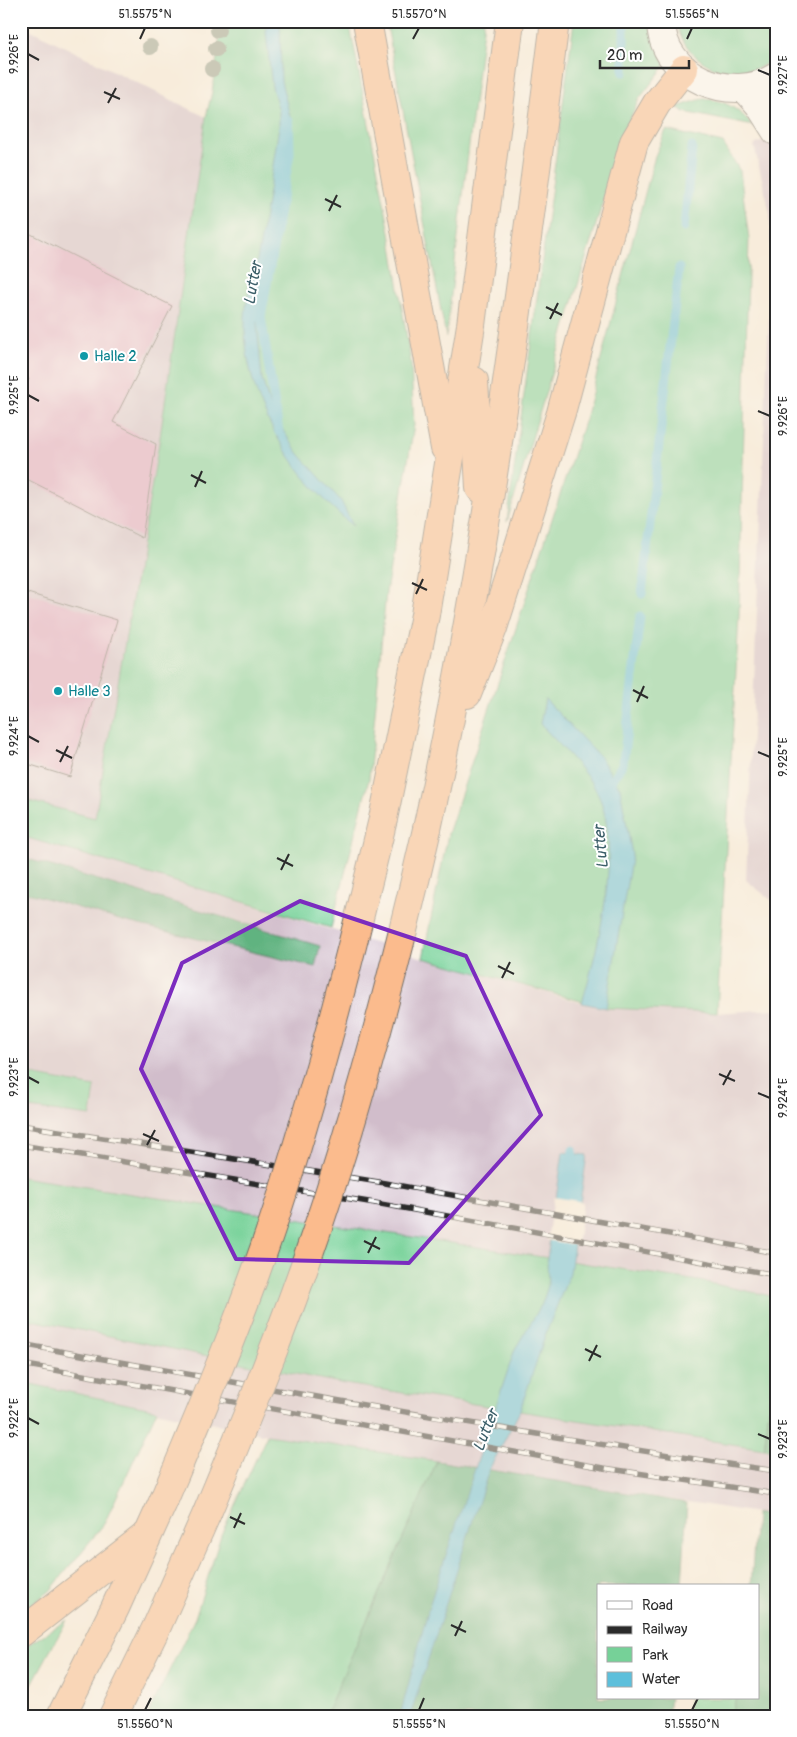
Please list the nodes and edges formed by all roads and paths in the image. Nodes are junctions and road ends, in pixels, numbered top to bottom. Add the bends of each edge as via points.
1 (367, 21) edge
2 (510, 21) edge
3 (554, 21) edge
4 (661, 21) edge
5 (684, 69) junction
6 (776, 77) edge
7 (745, 88) junction
8 (776, 131) edge
9 (471, 325) junction
10 (449, 467) junction
11 (482, 545) junction
12 (447, 739) junction
13 (149, 1533) junction
14 (21, 1633) edge
15 (62, 1716) edge
16 (113, 1716) edge

1 - 10 highway
2 - 9 highway
3 - 11 highway via 526,248
4 - 5 street via 669,49
5 - 7 street via 718,87
5 - 12 highway via 657,103 634,142 561,413 527,525 477,671
6 - 7 street
7 - 8 street
9 - 10 highway
9 - 11 highway
10 - 13 highway, bridge via 425,615 383,819 329,1039 283,1192 203,1408
11 - 12 highway
12 - 16 highway, bridge via 378,1029 336,1171 280,1332 207,1513
13 - 14 highway
13 - 15 highway

